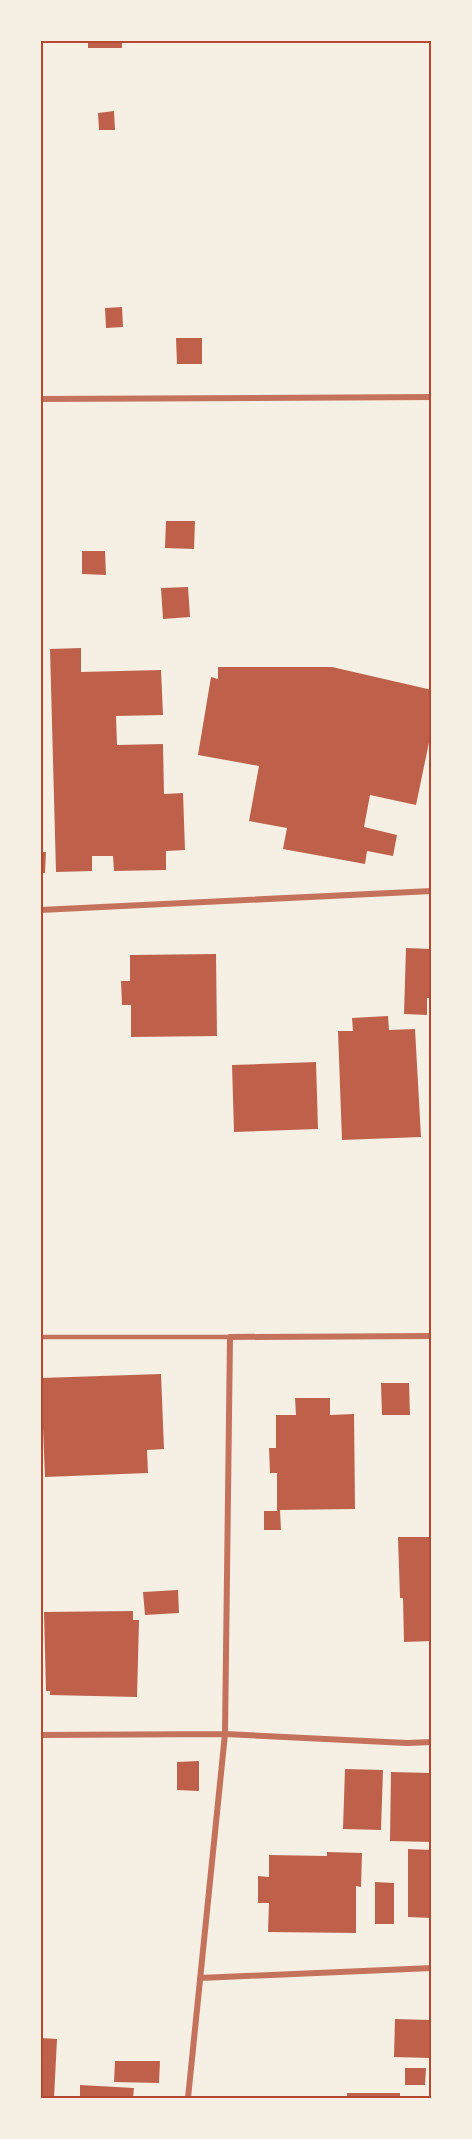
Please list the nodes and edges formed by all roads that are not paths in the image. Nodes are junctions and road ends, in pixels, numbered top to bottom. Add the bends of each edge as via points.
1 (432, 397) edge
2 (40, 399) edge
3 (432, 891) edge
4 (40, 910) edge
5 (432, 1336) edge
6 (40, 1337) edge
7 (230, 1337) junction
8 (225, 1734) junction
9 (40, 1736) edge
10 (432, 1742) edge
11 (432, 1968) edge
12 (200, 1978) junction
13 (188, 2098) edge

1 - 2 street
3 - 4 street
5 - 7 street
6 - 7 lane
7 - 8 street
8 - 9 street
8 - 10 street
8 - 12 street
11 - 12 street
12 - 13 street

